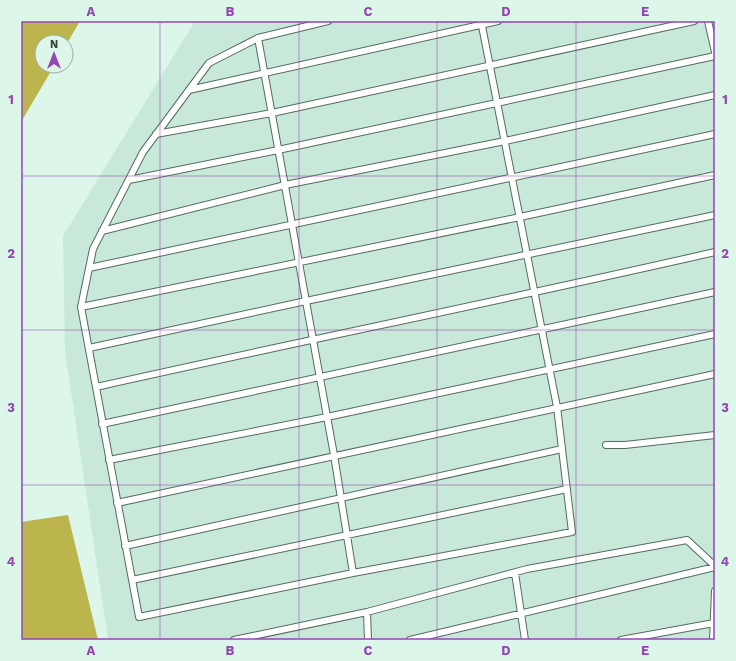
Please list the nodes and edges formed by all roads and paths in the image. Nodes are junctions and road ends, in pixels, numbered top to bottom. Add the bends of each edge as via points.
1 (328, 21) edge
2 (498, 21) edge
3 (694, 21) edge
4 (708, 21) edge
5 (482, 23) edge
6 (258, 38) junction
7 (715, 52) edge
8 (715, 56) edge
9 (490, 64) junction
10 (264, 72) junction
11 (189, 90) junction
12 (715, 94) edge
13 (497, 103) junction
14 (272, 113) junction
15 (156, 134) junction
16 (715, 134) edge
17 (505, 140) junction
18 (278, 150) junction
19 (715, 175) edge
20 (512, 178) junction
21 (129, 180) junction
22 (285, 185) junction
23 (715, 215) edge
24 (520, 217) junction
25 (292, 226) junction
26 (102, 232) junction
27 (715, 252) edge
28 (527, 255) junction
29 (299, 262) junction
30 (89, 268) junction
31 (715, 292) edge
32 (535, 293) junction
33 (306, 300) junction
34 (81, 307) junction
35 (542, 330) junction
36 (715, 334) edge
37 (313, 339) junction
38 (89, 348) junction
39 (549, 368) junction
40 (715, 374) edge
41 (320, 378) junction
42 (96, 387) junction
43 (557, 408) junction
44 (327, 417) junction
45 (102, 424) junction
46 (715, 435) edge
47 (606, 445) dead end
48 (562, 449) junction
49 (334, 455) junction
50 (109, 460) junction
51 (566, 489) junction
52 (341, 499) junction
53 (117, 503) junction
54 (346, 534) junction
55 (126, 546) junction
56 (715, 567) edge
57 (353, 573) junction
58 (515, 573) junction
59 (132, 580) junction
60 (715, 591) edge
61 (367, 612) junction
62 (521, 614) junction
63 (714, 623) junction
64 (234, 640) edge
65 (368, 640) edge
66 (410, 640) edge
67 (525, 640) edge
68 (622, 640) edge
69 (713, 640) edge

1 - 6 lane
2 - 5 lane
3 - 9 lane
4 - 7 lane
5 - 9 lane
5 - 10 lane
6 - 10 lane
6 - 11 lane via 209,63
8 - 13 lane
9 - 13 lane
9 - 14 lane
10 - 11 lane
10 - 14 lane
11 - 15 lane
12 - 17 lane
13 - 17 lane
13 - 18 lane
14 - 15 lane
14 - 18 lane
15 - 21 lane via 143,152
16 - 20 lane
17 - 20 lane
17 - 22 lane
18 - 21 lane
18 - 22 lane
19 - 24 lane
20 - 24 lane
20 - 25 lane
21 - 26 lane
22 - 25 lane
22 - 26 lane
23 - 28 lane
24 - 28 lane
24 - 29 lane
25 - 29 lane
25 - 30 lane
26 - 30 lane via 93,249
27 - 32 lane
28 - 32 lane
28 - 33 lane
29 - 33 lane
29 - 34 lane
30 - 34 lane
31 - 35 lane
32 - 35 lane
32 - 37 lane
33 - 37 lane
33 - 38 lane
34 - 38 lane
35 - 39 lane
35 - 41 lane
36 - 39 lane
37 - 41 lane
37 - 42 lane
38 - 42 lane
39 - 43 lane
39 - 44 lane
40 - 43 lane
41 - 44 lane
41 - 45 lane
42 - 45 lane
43 - 48 lane
43 - 49 lane
44 - 49 lane
44 - 50 lane
45 - 50 lane
46 - 47 lane
48 - 51 lane
48 - 52 lane
49 - 52 lane
49 - 53 lane
50 - 53 lane
51 - 54 lane
51 - 57 lane via 572,532
52 - 54 lane
52 - 55 lane
53 - 55 lane
54 - 57 lane
54 - 59 lane
55 - 59 lane
56 - 58 lane via 687,540
56 - 62 lane
57 - 59 lane via 139,617
58 - 61 lane
58 - 62 lane
60 - 63 lane
61 - 64 lane
61 - 65 lane
62 - 66 lane
62 - 67 lane
63 - 68 lane
63 - 69 lane

